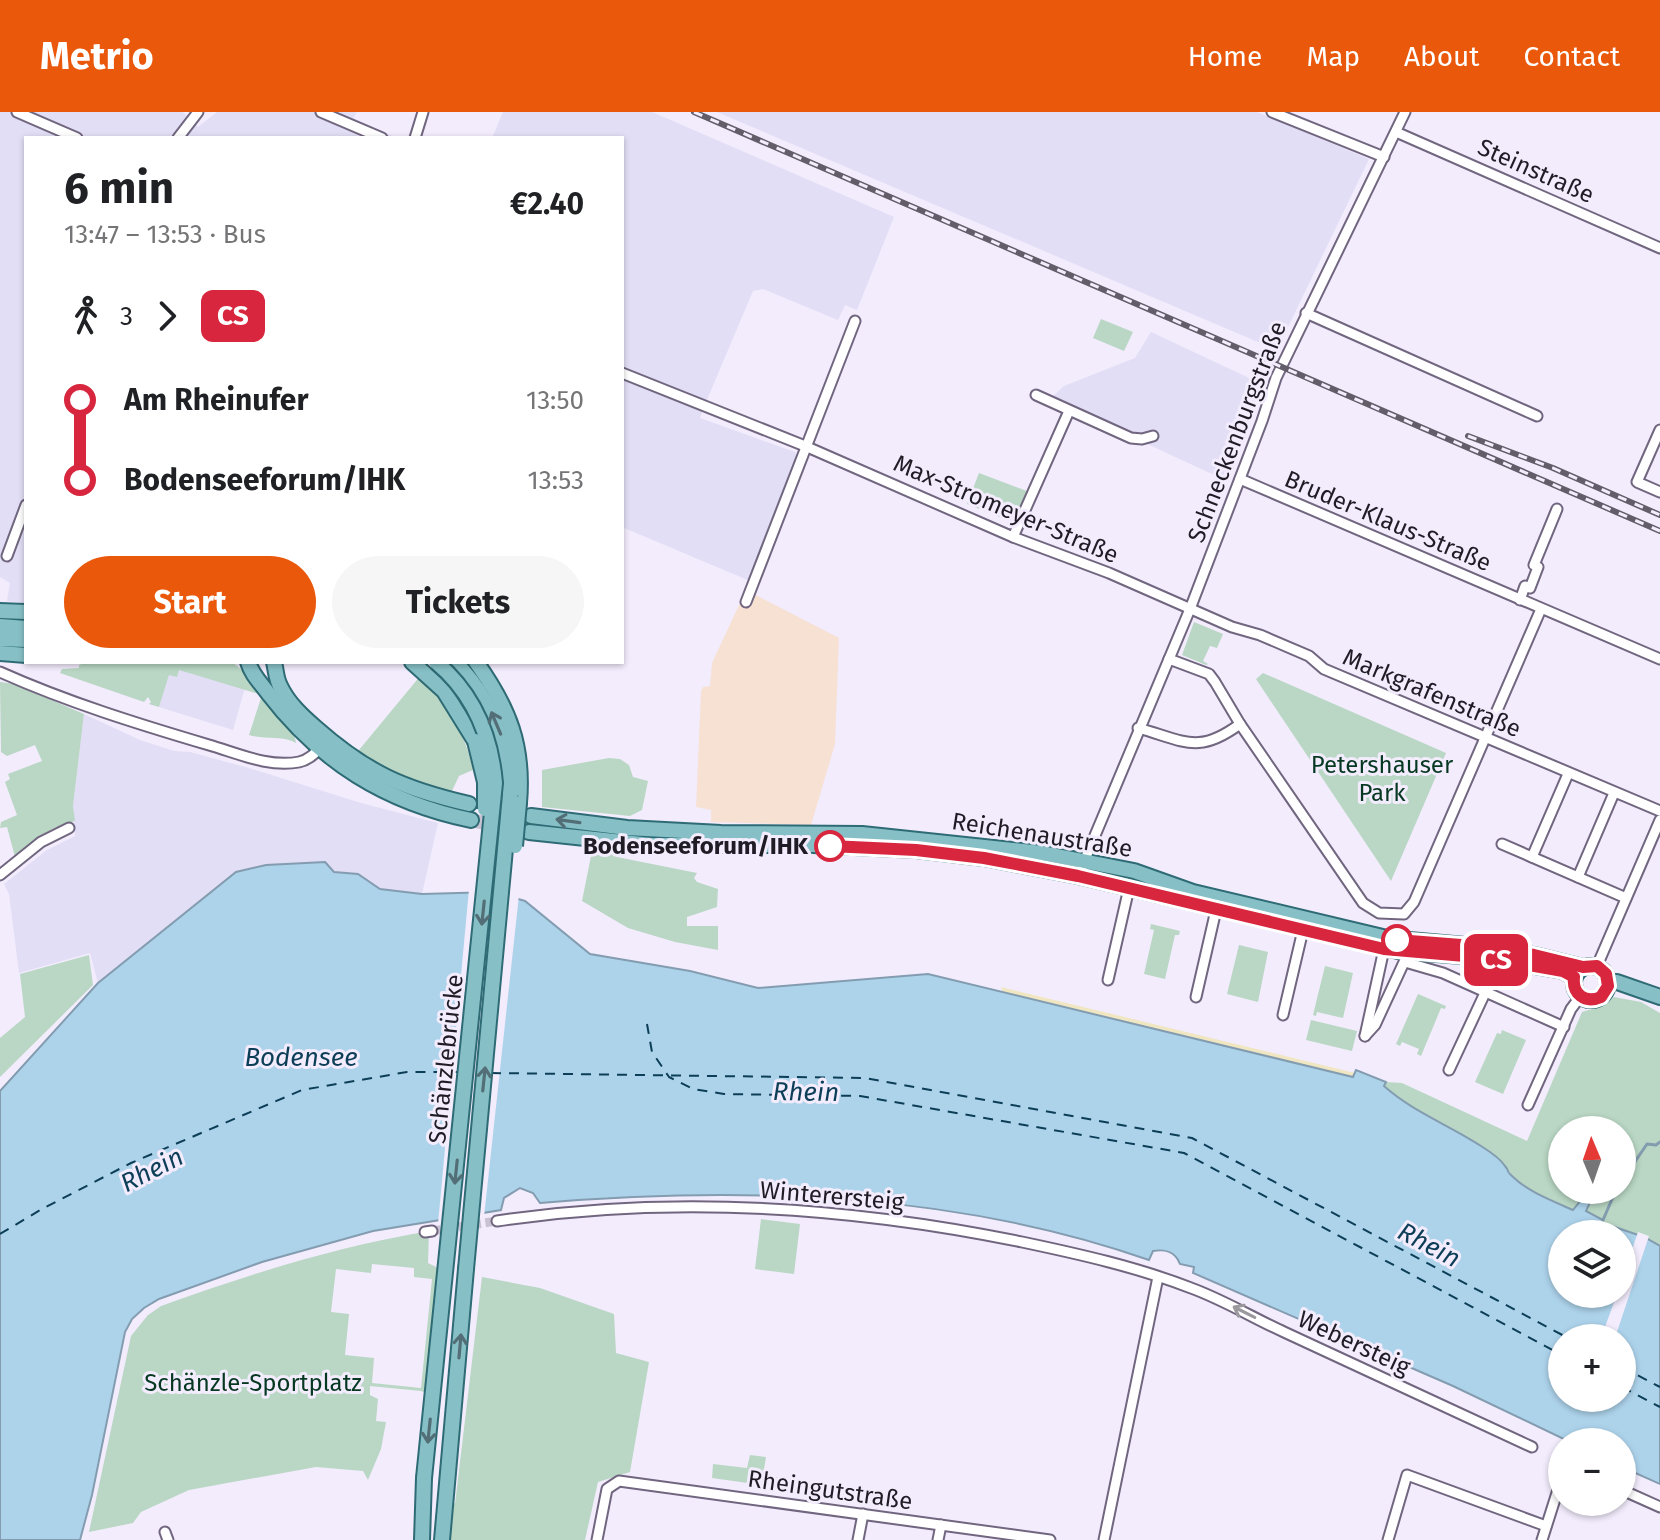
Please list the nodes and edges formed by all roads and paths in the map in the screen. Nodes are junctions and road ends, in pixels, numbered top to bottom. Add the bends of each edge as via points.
1 (17, 112) edge
2 (198, 112) edge
3 (321, 112) edge
4 (423, 112) edge
5 (1272, 112) edge
6 (1405, 112) edge
7 (1396, 132) junction
8 (72, 136) edge
9 (180, 136) edge
10 (377, 136) edge
11 (416, 136) edge
12 (1384, 157) junction
13 (1660, 248) edge
14 (1306, 313) junction
15 (855, 321) dead end
16 (624, 374) edge
17 (1036, 395) dead end
18 (1069, 411) junction
19 (1537, 416) dead end
20 (1660, 430) edge
21 (1153, 436) dead end
22 (805, 446) junction
23 (1240, 479) junction
24 (1660, 492) edge
25 (1557, 509) dead end
26 (24, 510) edge
27 (1013, 537) junction
28 (7, 556) dead end
29 (1520, 600) junction
30 (746, 602) dead end
31 (1190, 609) junction
32 (1541, 609) junction
33 (0, 611) edge
34 (24, 612) edge
35 (0, 626) edge
36 (24, 628) edge
37 (0, 639) edge
38 (24, 640) edge
39 (0, 653) edge
40 (24, 655) edge
41 (1169, 659) junction
42 (1660, 659) edge
43 (249, 664) edge
44 (274, 664) edge
45 (287, 664) edge
46 (414, 664) edge
47 (438, 664) edge
48 (457, 664) edge
49 (477, 664) edge
50 (0, 672) edge
51 (287, 698) junction
52 (1240, 724) junction
53 (1138, 728) junction
54 (1484, 738) junction
55 (324, 744) junction
56 (1568, 774) junction
57 (1614, 793) junction
58 (1660, 811) edge
59 (447, 815) junction
60 (471, 820) tunnel mouth
61 (1660, 820) edge
62 (69, 828) dead end
63 (491, 836) junction
64 (1502, 844) dead end
65 (1532, 857) junction
66 (1084, 860) junction
67 (1143, 874) junction
68 (0, 875) edge
69 (1078, 876) junction
70 (1578, 877) junction
71 (1129, 888) junction
72 (1626, 898) junction
73 (502, 904) junction
74 (1216, 910) junction
75 (1303, 930) junction
76 (1384, 949) junction
77 (1406, 958) junction
78 (1585, 970) junction
79 (1108, 980) dead end
80 (1377, 981) junction
81 (1608, 982) junction
82 (1394, 985) junction
83 (1485, 993) junction
84 (1196, 997) dead end
85 (1580, 997) junction
86 (1660, 997) edge
87 (1283, 1015) dead end
88 (1564, 1027) junction
89 (1449, 1070) dead end
90 (1528, 1105) dead end
91 (497, 1221) tunnel mouth
92 (1158, 1277) junction
93 (1532, 1447) dead end
94 (1636, 1496) edge
95 (1660, 1507) edge
96 (863, 1514) junction
97 (1549, 1516) edge
98 (941, 1525) junction
99 (1546, 1526) junction
100 (422, 1540) edge
101 (442, 1540) edge
102 (597, 1540) edge
103 (858, 1540) edge
104 (938, 1540) edge
105 (1050, 1540) edge
106 (1104, 1540) edge
107 (1388, 1540) edge
108 (1542, 1540) edge

1 - 8 street
2 - 9 street
3 - 10 street
4 - 11 street
5 - 12 street
6 - 7 street, Schneckenburgstraße
7 - 12 street, Schneckenburgstraße
7 - 13 street, Steinstraße
12 - 14 street, Schneckenburgstraße
14 - 19 street
14 - 23 street, Schneckenburgstraße via 1273,384
15 - 22 street
16 - 22 street, Max-Stromeyer-Straße
17 - 18 street
18 - 21 street via 1131,438
18 - 27 street
20 - 24 street via 1637,482
22 - 27 street, Max-Stromeyer-Straße
22 - 30 street
23 - 29 street, Bruder-Klaus-Straße
23 - 31 street, Schneckenburgstraße
25 - 29 street via 1530,588 1525,586
26 - 28 street
27 - 31 street, Max-Stromeyer-Straße
29 - 32 street, Bruder-Klaus-Straße
31 - 41 street, Schneckenburgstraße
31 - 54 street, Markgrafenstraße via 1309,656 1324,669
32 - 42 street, Bruder-Klaus-Straße
32 - 54 street
33 - 34 main road
35 - 36 main road
37 - 38 main road
39 - 40 main road
41 - 52 street via 1209,674
41 - 53 street, Schneckenburgstraße
43 - 55 main road via 276,705
44 - 51 main road
45 - 51 main road
46 - 63 main road, bridge via 444,691 475,741
47 - 63 main road, Schänzlebrücke, bridge via 473,706 489,745 495,783
73 -> 48 main road, Schänzlebrücke, bridge via 510,795 504,744 485,700
49 - 73 main road, bridge via 507,714 520,758 511,883
50 - 55 street via 137,723 269,762 299,762
51 - 55 main road
52 - 53 street via 1204,744
52 - 54 street via 1363,903 1379,913 1404,914 1414,902
53 - 66 street, Schneckenburgstraße
54 - 56 street, Markgrafenstraße
55 - 59 main road via 357,776 396,799
55 - 59 main road via 382,777 464,802
56 - 57 street, Markgrafenstraße
56 - 65 street
57 - 58 street, Markgrafenstraße
57 - 70 street
59 - 60 main road
61 - 72 street
62 - 68 street via 41,842
63 -> 100 main road, Schänzlebrücke, bridge via 424,1478
64 - 65 street
65 - 70 street
66 - 67 main road, Reichenaustraße
66 - 69 street, Schneckenburgstraße
66 -> 69 main road, Reichenaustraße via 900,837 721,833 533,816 525,824 531,832 651,845 916,850
67 - 71 main road
67 - 78 main road, Reichenaustraße via 1193,892 1387,938 1487,947
69 - 71 main road, Reichenaustraße
70 - 72 street
71 - 74 main road, Reichenaustraße
71 - 79 street
72 - 78 street
101 -> 73 main road, Schänzlebrücke, bridge
74 - 75 main road, Reichenaustraße
74 - 84 street
75 - 76 main road, Reichenaustraße
75 - 87 street
76 - 77 main road, Reichenaustraße
76 - 80 street
77 - 78 main road, Reichenaustraße via 1488,958
77 - 82 street
77 - 83 street
78 - 81 main road via 1606,974
78 - 85 main road via 1575,990
80 - 82 street
80 - 82 street via 1365,1036
81 - 85 main road via 1597,999
81 - 86 main road
83 - 88 street
83 - 89 street
85 - 88 street
88 - 90 street
91 - 92 street, Winterersteig via 702,1207 847,1216 990,1236
93 -> 92 street, Webersteig via 1237,1308
92 - 106 street
94 - 95 street
96 - 98 street, Rheingutstraße
96 - 102 street, Rheingutstraße via 619,1481 607,1489
96 - 103 street
97 - 99 street
98 - 104 street
98 - 105 street, Rheingutstraße
99 - 107 street via 1407,1475
99 - 108 street

